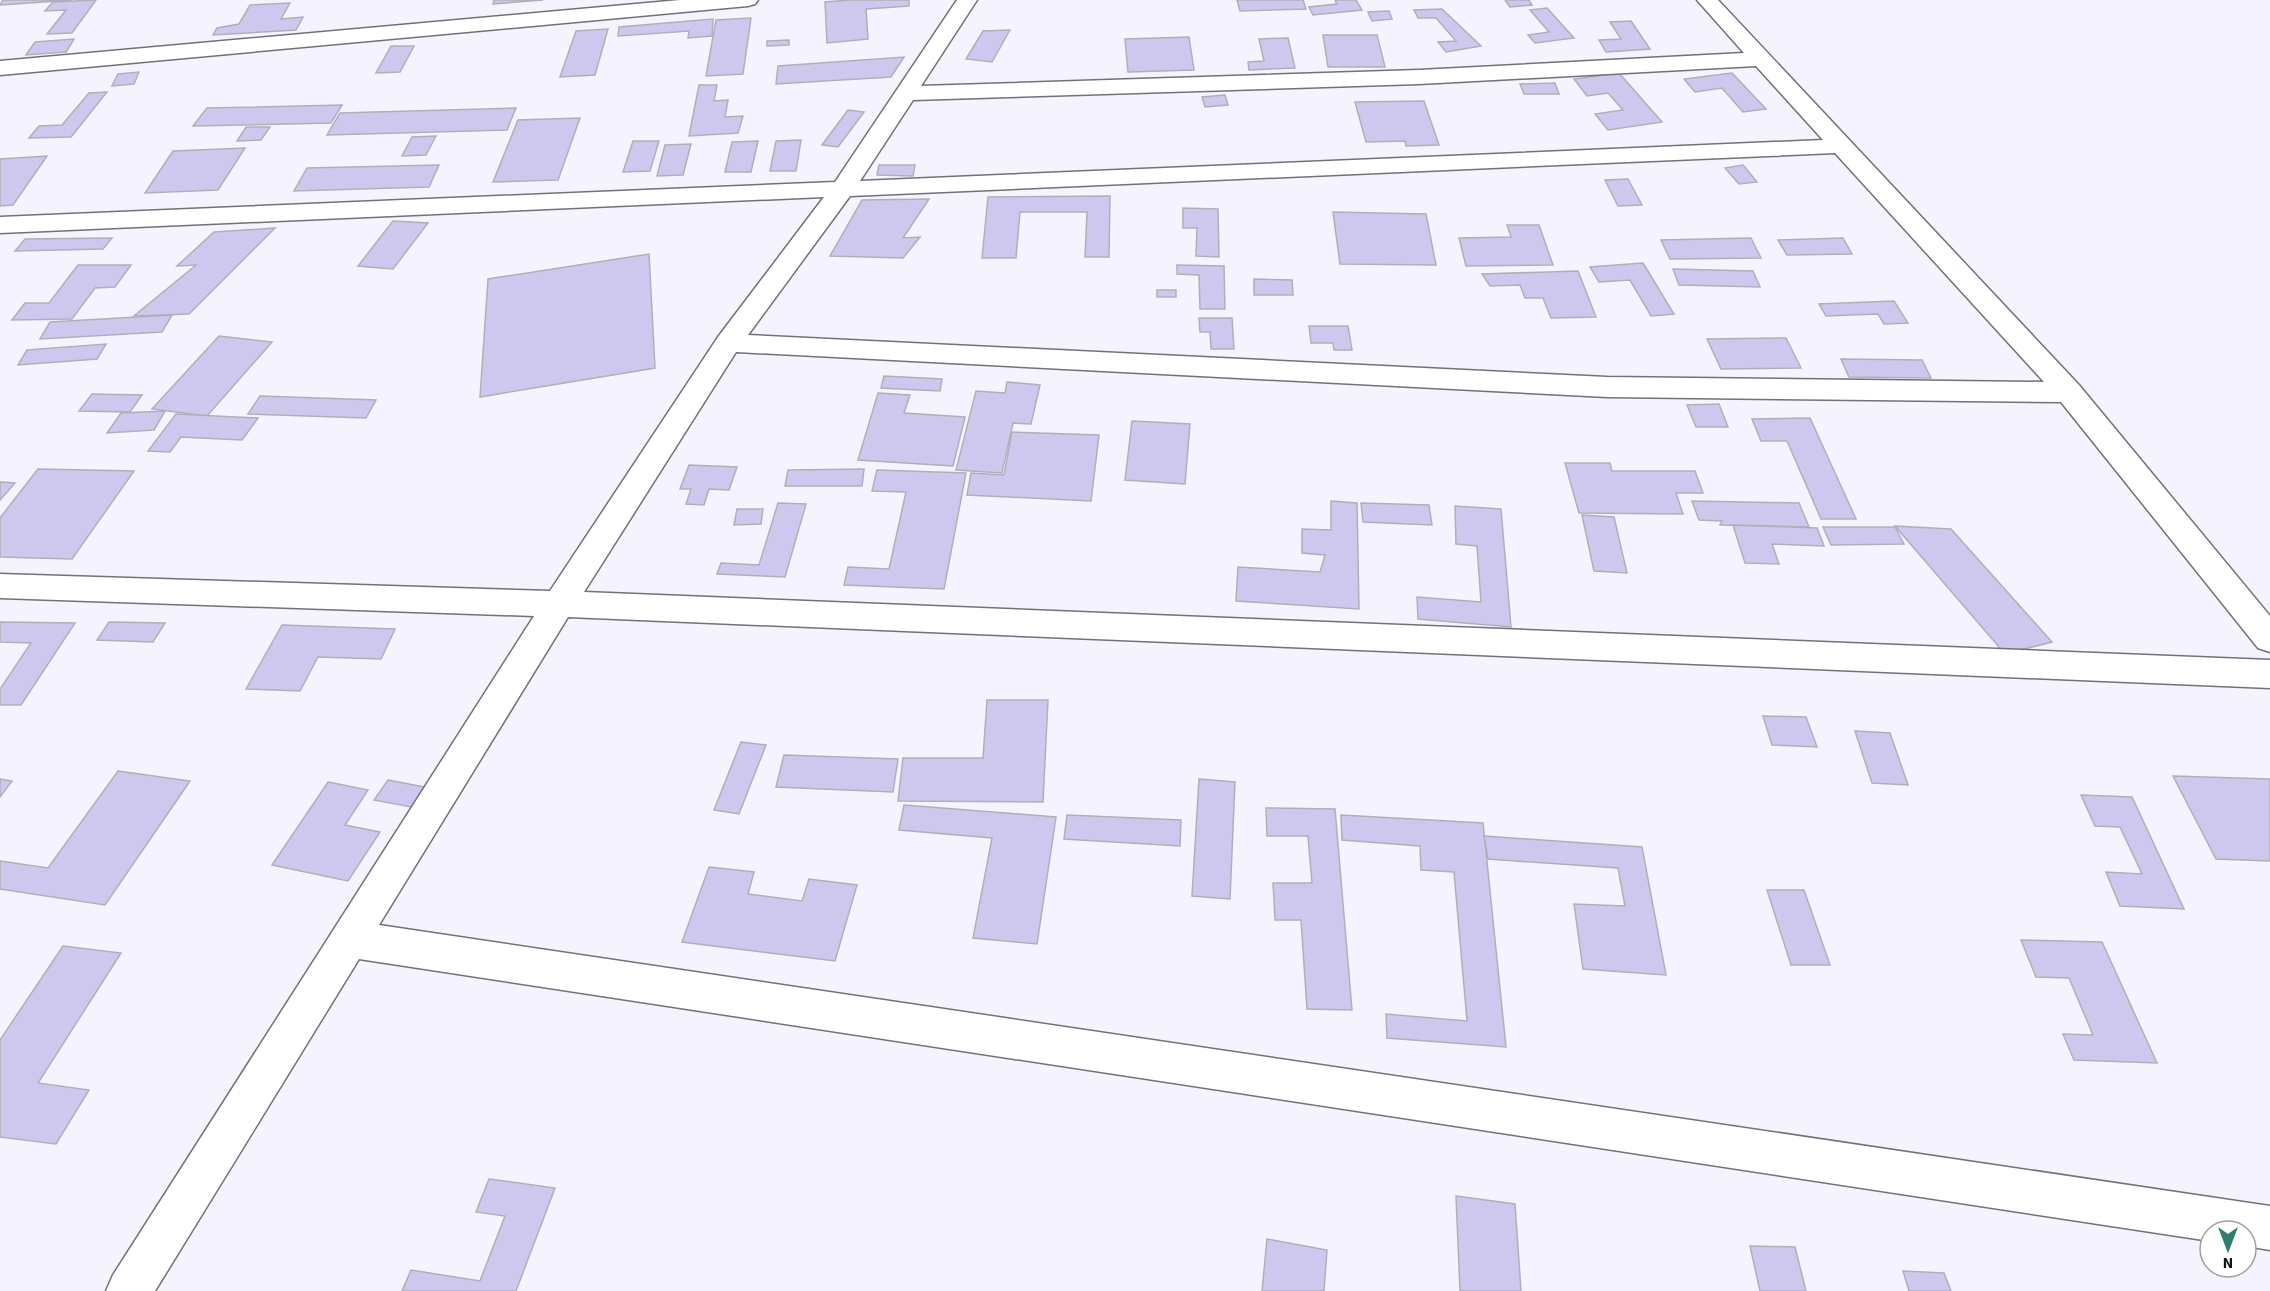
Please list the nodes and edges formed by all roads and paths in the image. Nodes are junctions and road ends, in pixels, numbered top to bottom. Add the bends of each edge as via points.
1 (748, 0) edge
2 (967, 0) edge
3 (1707, 0) edge
4 (1759, 59) junction
5 (0, 68) edge
6 (908, 93) junction
7 (1841, 146) junction
8 (843, 188) junction
9 (0, 225) edge
10 (729, 343) junction
11 (2069, 392) junction
12 (0, 586) edge
13 (559, 604) junction
14 (2270, 639) edge
15 (2270, 674) edge
16 (351, 939) junction
17 (2270, 1228) edge
18 (129, 1291) edge

1 - 5 street
2 - 6 street
3 - 4 street
4 - 6 street via 1419,77
4 - 7 street
6 - 8 street
7 - 8 street
7 - 11 street
8 - 9 street
8 - 10 street
10 - 11 street via 1607,387
10 - 13 street
11 - 14 street
12 - 13 street
13 - 15 street
13 - 16 street
16 - 17 street
16 - 18 street

